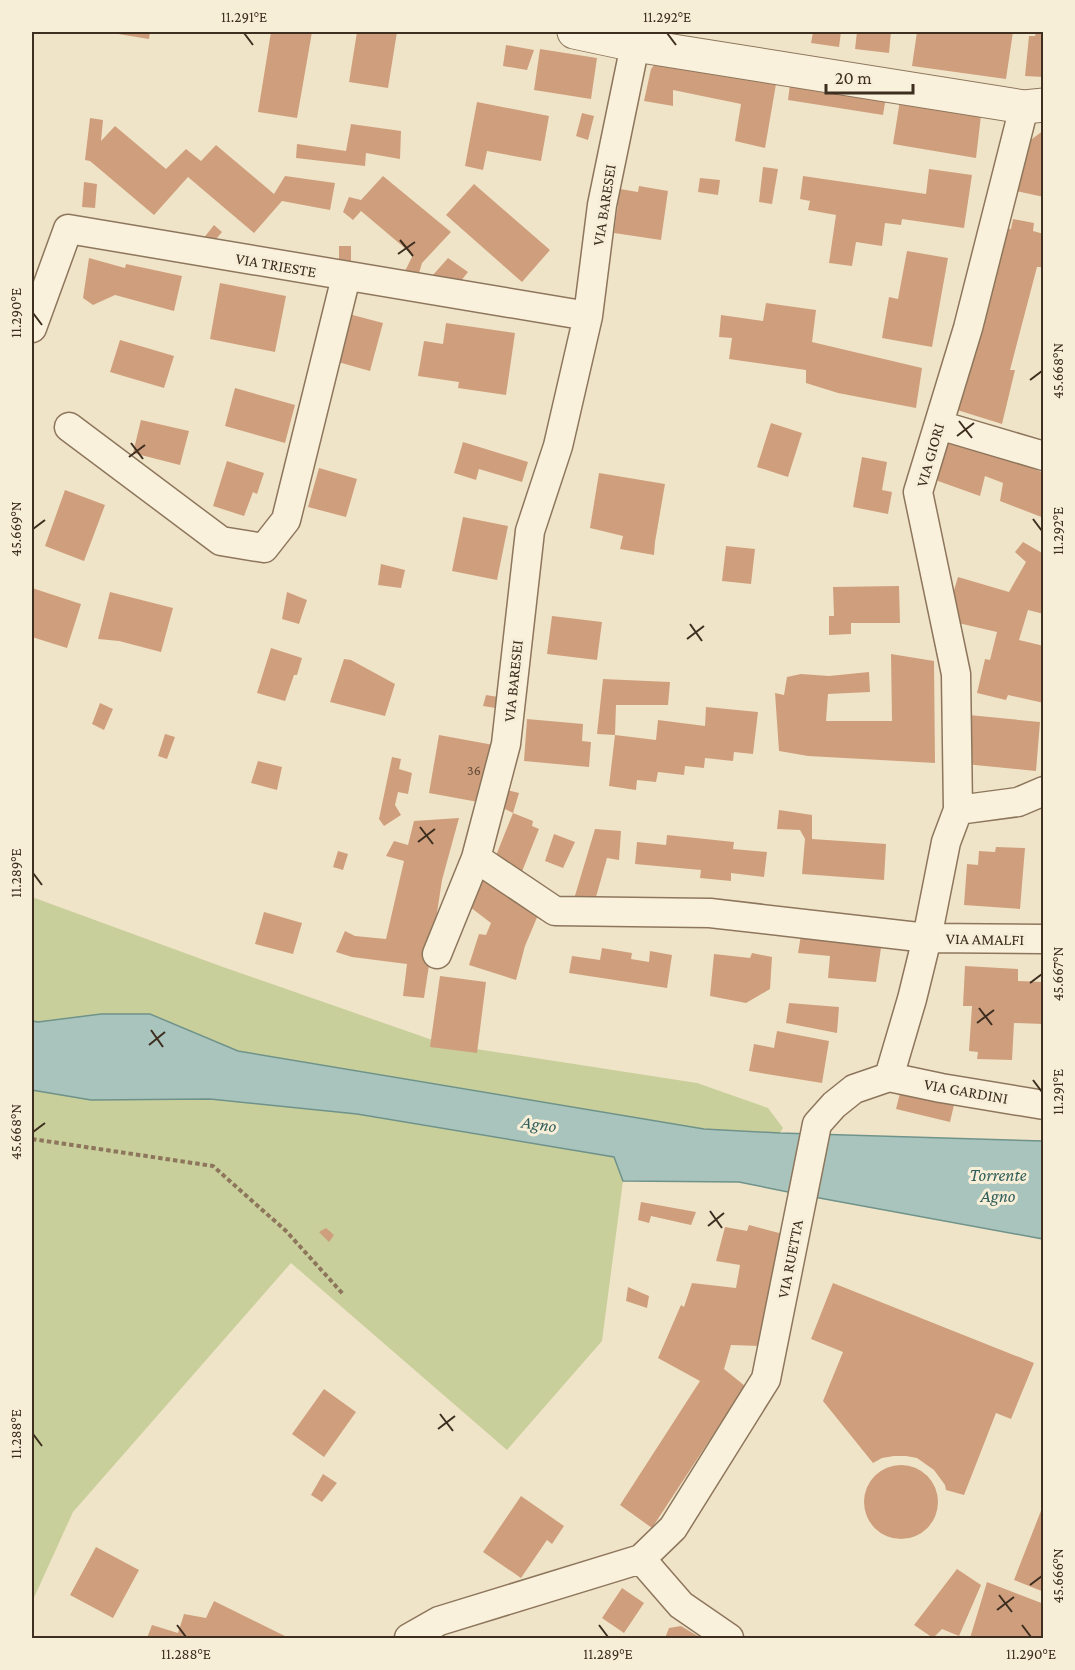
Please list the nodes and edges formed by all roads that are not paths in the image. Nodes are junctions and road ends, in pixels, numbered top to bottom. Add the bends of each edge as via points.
1 (574, 32) edge
2 (635, 45) junction
3 (1034, 106) edge
4 (346, 277) junction
5 (588, 316) junction
6 (32, 328) edge
7 (939, 425) junction
8 (69, 427) dead end
9 (1044, 456) edge
10 (1044, 791) edge
11 (958, 810) junction
12 (476, 858) junction
13 (927, 938) junction
14 (1044, 939) edge
15 (437, 954) dead end
16 (888, 1077) junction
17 (1044, 1105) edge
18 (641, 1559) junction
19 (409, 1638) edge
20 (729, 1638) edge

1 - 2 street
2 - 3 street
2 - 5 street, VIA BARESEI via 602,205
3 - 7 street, VIA GIORI
4 - 5 street, VIA TRIESTE
4 - 6 street, VIA TRIESTE via 68,229
4 - 8 street via 286,520 264,548 221,541
5 - 12 street, VIA BARESEI via 558,446 530,531 506,744
7 - 9 street
7 - 11 street, VIA GIORI via 918,492 956,674
10 - 11 street via 1018,802
11 - 13 street via 946,842
12 - 13 street via 555,911 710,913
12 - 15 street, VIA BARESEI
13 - 14 street, VIA AMALFI
13 - 16 street
16 - 17 street, VIA GARDINI
16 - 18 street, VIA RUETTA via 854,1089 817,1124 766,1379 673,1528
18 - 19 street, VIA RUETTA via 439,1621
18 - 20 street via 681,1605

